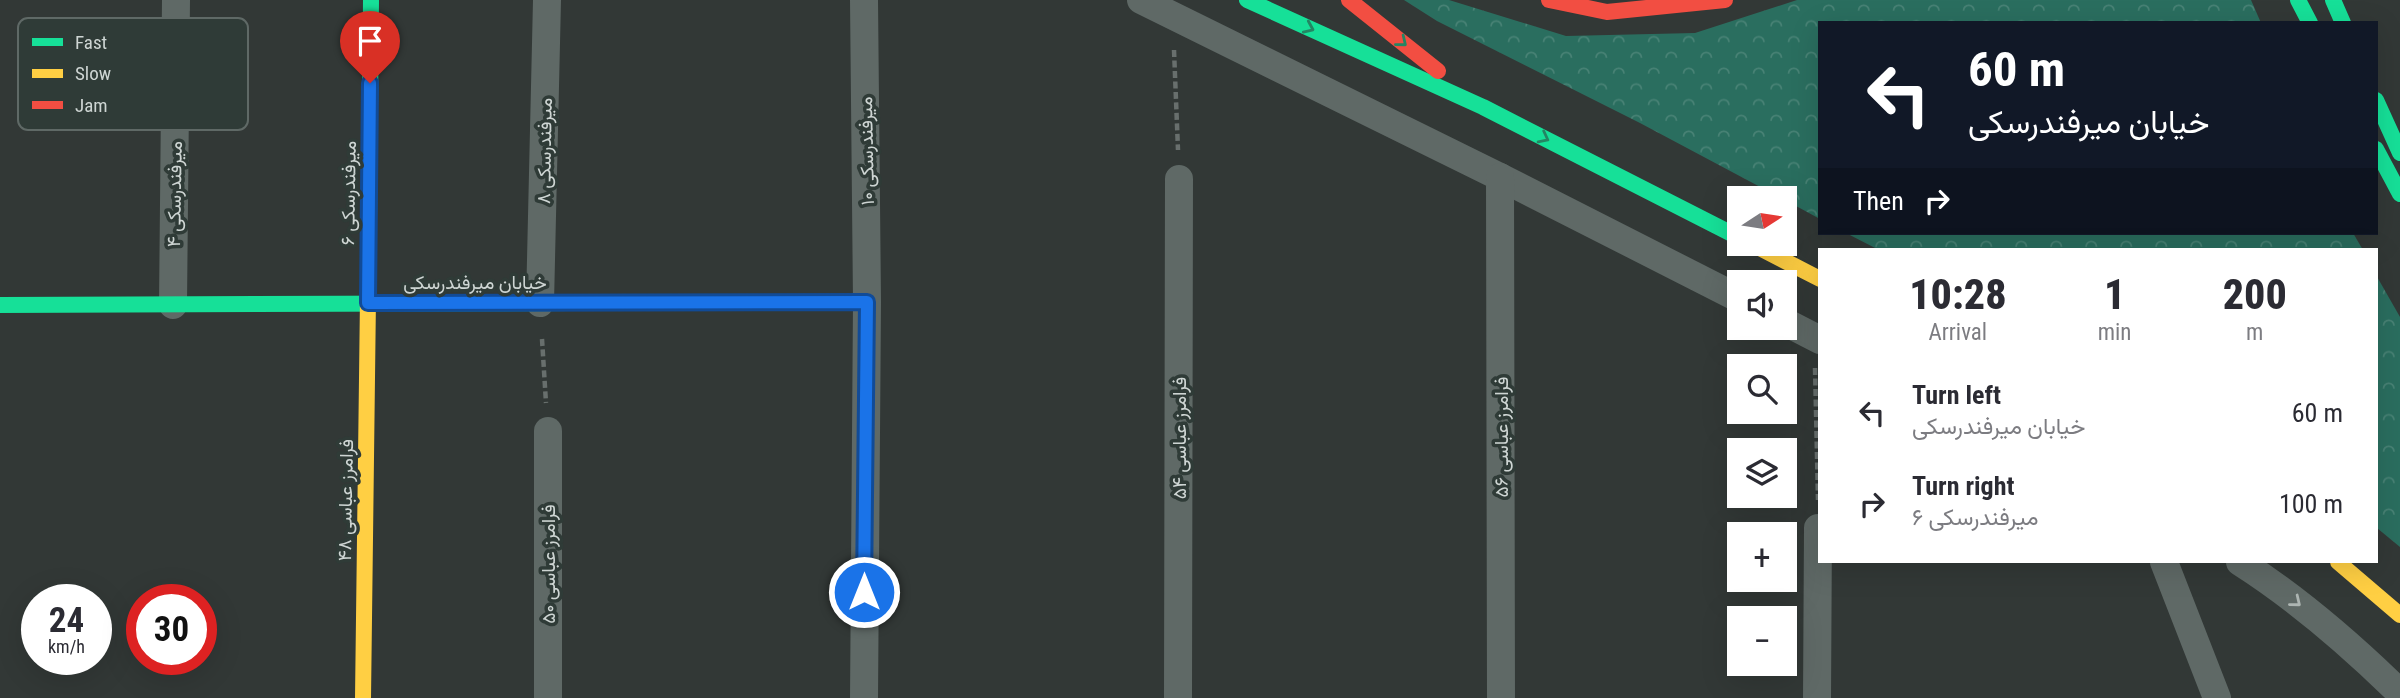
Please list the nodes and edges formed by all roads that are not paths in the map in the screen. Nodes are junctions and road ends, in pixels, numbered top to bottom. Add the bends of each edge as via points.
1 (176, 0) edge
2 (371, 0) edge
3 (547, 0) edge
4 (864, 0) edge
5 (1141, 0) edge
6 (1247, 0) edge
7 (1349, 0) edge
8 (1549, 0) edge
9 (1725, 0) edge
10 (2298, 0) edge
11 (2333, 0) edge
12 (176, 18) edge
13 (2309, 21) edge
14 (2342, 21) edge
15 (2378, 104) edge
16 (1483, 107) junction
17 (175, 130) edge
18 (2378, 153) edge
19 (2400, 153) edge
20 (1500, 177) junction
21 (1179, 179) road end
22 (2400, 194) edge
23 (1727, 231) edge
24 (1775, 256) edge
25 (1818, 278) edge
26 (1727, 292) edge
27 (867, 302) junction
28 (368, 303) junction
29 (540, 303) junction
30 (0, 305) edge
31 (173, 305) junction
32 (1797, 328) edge
33 (1817, 338) edge
34 (548, 430) road end
35 (1818, 528) road end
36 (2164, 563) edge
37 (2243, 563) edge
38 (2339, 563) edge
39 (2400, 615) edge
40 (2400, 693) edge
41 (363, 698) edge
42 (548, 698) edge
43 (864, 698) edge
44 (1178, 698) edge
45 (1502, 698) edge
46 (1817, 698) edge
47 (2217, 698) edge

1 - 12 street, میرفندرسکی ۴
2 - 28 main road, میرفندرسکی ۶
3 - 29 street, میرفندرسکی ۸
4 - 27 street, میرفندرسکی ۱۰
5 - 20 street
6 -> 16 main road
7 -> 16 main road
8 - 9 main road via 1607,12
10 - 13 main road
11 - 14 main road
15 - 19 main road
16 -> 23 main road
17 - 31 street, میرفندرسکی ۴
18 - 22 main road
20 - 26 street
20 - 45 street, فرامرز عباسی ۵۶
21 - 44 street, فرامرز عباسی ۵۴
24 - 25 main road
27 - 29 main road, خیابان میرفندرسکی
27 - 43 street, میرفندرسکی ۱۰
28 - 29 main road, خیابان میرفندرسکی
28 - 31 main road, خیابان میرفندرسکی
28 - 41 main road, فرامرز عباسی ۴۸
30 - 31 main road, خیابان میرفندرسکی
32 - 33 street
34 - 42 street, فرامرز عباسی ۵۰
35 - 46 street
36 - 47 street
37 -> 40 street via 2361,655
38 - 39 main road

